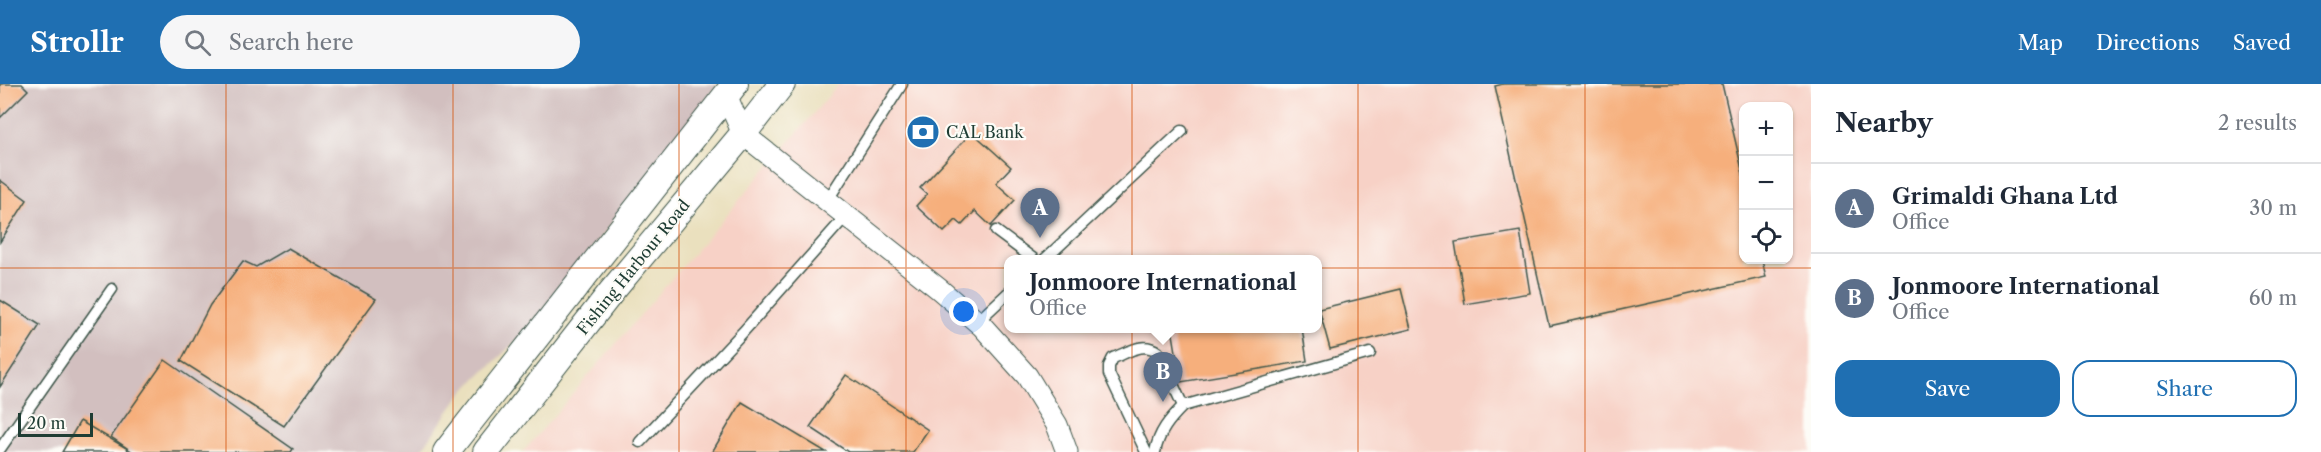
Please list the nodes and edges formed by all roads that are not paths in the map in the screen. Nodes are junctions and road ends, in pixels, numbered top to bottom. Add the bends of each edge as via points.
1 (782, 84) edge
2 (902, 84) edge
3 (731, 90) edge
4 (1182, 131) dead end
5 (743, 134) junction
6 (827, 201) junction
7 (846, 216) junction
8 (996, 231) dead end
9 (1028, 255) edge
10 (1049, 255) edge
11 (112, 290) dead end
12 (1004, 297) edge
13 (977, 322) junction
14 (1370, 353) dead end
15 (1183, 406) junction
16 (640, 442) dead end
17 (0, 449) edge
18 (446, 452) edge
19 (486, 452) edge
20 (1067, 452) edge
21 (1146, 452) edge
22 (1155, 452) edge

1 - 5 street, Fishing Harbour Road
2 - 6 lane
3 - 5 street
3 - 18 street, Fishing Harbour Road
4 - 10 lane
5 - 6 street
5 - 19 street, Fishing Harbour Road via 612,291
6 - 7 street
7 - 13 street
7 - 16 lane
8 - 9 lane
11 - 17 lane
12 - 13 lane
13 - 20 street via 1027,376 1057,425
14 - 15 lane
15 - 21 lane via 1158,352 1142,347 1113,358 1109,374
15 - 22 lane via 1167,422

